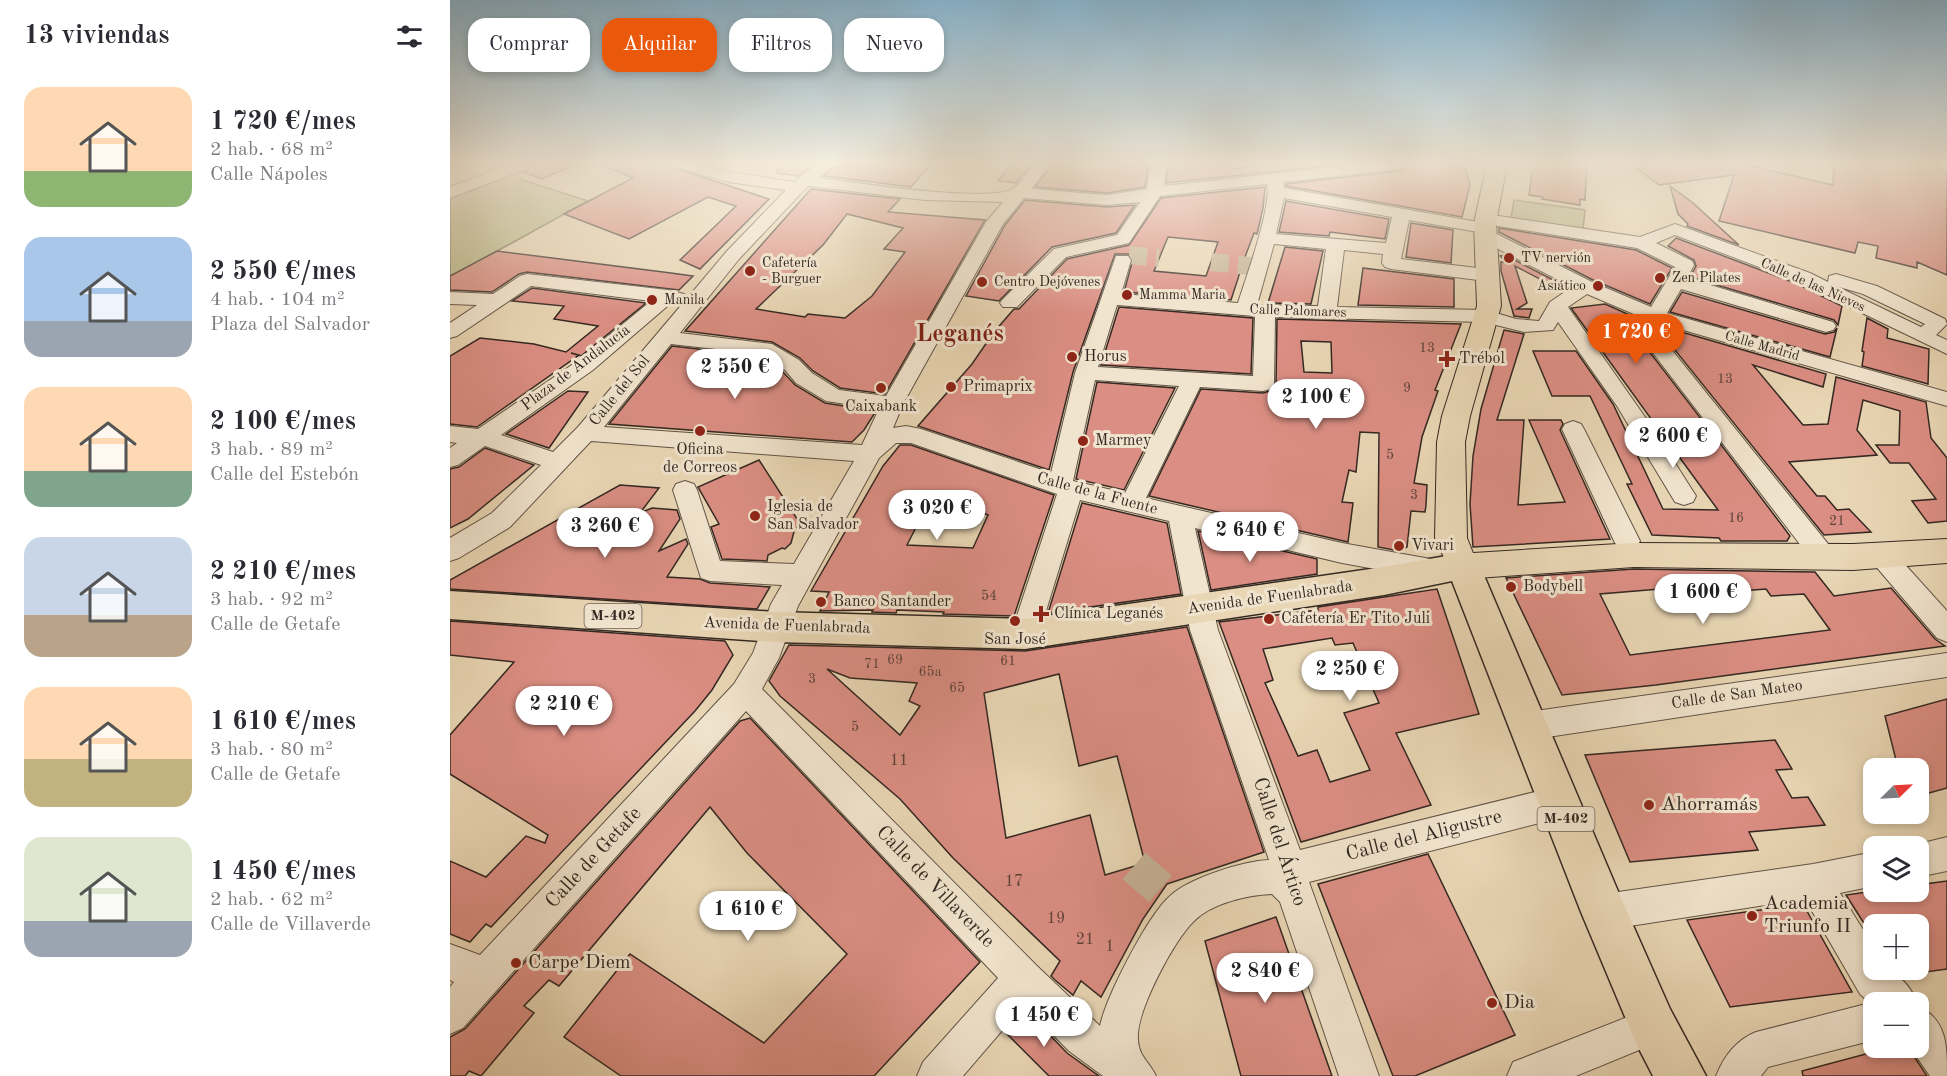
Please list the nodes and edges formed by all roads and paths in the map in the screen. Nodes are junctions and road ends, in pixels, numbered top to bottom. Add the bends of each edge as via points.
1 (772, 214) edge
2 (1002, 214) edge
3 (1141, 214) edge
4 (1270, 214) edge
5 (1402, 214) edge
6 (1409, 214) edge
7 (1487, 214) edge
8 (1485, 227) junction
9 (1266, 238) junction
10 (1642, 243) junction
11 (1336, 244) junction
12 (1394, 249) junction
13 (1122, 260) dead end
14 (1486, 275) junction
15 (1675, 281) junction
16 (1585, 286) junction
17 (668, 296) junction
18 (450, 298) edge
19 (1111, 299) junction
20 (496, 300) junction
21 (695, 300) junction
22 (1917, 300) dead end
23 (1010, 303) dead end
24 (1557, 306) junction
25 (1256, 310) junction
26 (1327, 312) junction
27 (1652, 314) junction
28 (1486, 316) junction
29 (1939, 322) edge
30 (1826, 326) dead end
31 (450, 333) edge
32 (663, 337) junction
33 (1947, 348) edge
34 (1086, 373) junction
35 (1193, 380) junction
36 (1947, 399) edge
37 (892, 404) junction
38 (916, 421) dead end
39 (881, 427) junction
40 (1724, 428) junction
41 (1573, 429) dead end
42 (586, 433) junction
43 (450, 434) edge
44 (1646, 435) junction
45 (481, 437) junction
46 (870, 454) junction
47 (450, 459) edge
48 (558, 462) junction
49 (1066, 488) junction
50 (685, 490) dead end
51 (1684, 496) dead end
52 (1131, 504) junction
53 (1180, 516) junction
54 (1627, 541) dead end
55 (450, 551) edge
56 (1947, 551) edge
57 (1882, 556) junction
58 (1824, 557) junction
59 (1451, 568) junction
60 (801, 575) junction
61 (450, 605) edge
62 (1199, 608) junction
63 (776, 627) junction
64 (1947, 630) edge
65 (1025, 634) junction
66 (1947, 665) edge
67 (738, 700) junction
68 (1528, 726) junction
69 (1559, 802) junction
70 (1947, 854) edge
71 (1929, 858) edge
72 (1863, 871) edge
73 (1292, 881) junction
74 (1813, 881) junction
75 (1604, 912) junction
76 (450, 962) edge
77 (1023, 978) junction
78 (1885, 992) edge
79 (458, 1006) edge
80 (1863, 1025) edge
81 (1653, 1026) junction
82 (1929, 1041) edge
83 (1947, 1066) edge
84 (1132, 1072) edge
85 (937, 1076) edge
86 (1359, 1076) edge
87 (1527, 1076) edge
88 (1680, 1076) edge
89 (1736, 1076) edge

1 - 21 street, Calle del Sol
2 - 37 street
3 - 23 street via 1120,240 1060,253
4 - 9 street
5 - 12 street
6 - 8 street, Calle Madrid
7 - 8 main road
8 - 10 street via 1603,234
8 - 14 main road
8 - 16 street, Calle Madrid
9 - 11 street
9 - 25 street
10 - 15 street via 1685,265
10 - 29 street, Calle de las Nieves via 1675,229 1803,277 1821,276 1870,290
11 - 12 street
11 - 26 street
12 - 14 street via 1391,263
13 - 19 street
14 - 28 main road
15 - 27 street
15 - 30 street
16 - 24 street, Calle Palomares
16 - 27 street, Calle Madrid
17 - 20 street via 527,280
17 - 21 street
17 - 45 street, Plaza de Andalucía via 586,365
18 - 20 street
19 - 25 street, Calle Palomares
19 - 34 street
20 - 31 street
21 - 32 street, Calle del Sol
22 - 29 street via 1940,305
24 - 28 street, Calle Palomares via 1546,326 1538,328
24 - 44 street
25 - 26 street, Calle Palomares
25 - 35 street via 1263,384
26 - 28 street, Calle Palomares
27 - 36 street, Calle Madrid
27 - 40 street via 1640,323
28 - 59 main road via 1451,441
29 - 33 street
32 - 37 street via 765,348 834,396
32 - 42 street, Calle del Sol
34 - 35 street
34 - 49 street
35 - 52 street
37 - 39 street
38 - 39 street via 908,429
39 - 46 street
40 - 44 street
40 - 58 street
41 - 54 street
42 - 46 street
42 - 48 street, Calle del Sol
43 - 45 street
44 - 51 street
45 - 47 street, Plaza de Andalucía
45 - 48 street
46 - 49 street, Calle de la Fuente via 882,440 908,435
46 - 60 street, Calle de Getafe
48 - 55 street, Calle del Sol via 501,520
49 - 52 street, Calle de la Fuente
49 - 65 street
50 - 60 street via 710,571
52 - 53 street, Calle de la Fuente
53 - 59 street, Calle de la Fuente via 1341,553
53 - 62 street, Calle del Ártico
56 - 57 main road, Avenida de Fuenlabrada
57 - 58 main road, Avenida de Fuenlabrada
57 - 64 street
58 - 59 main road, Avenida de Fuenlabrada via 1634,555
59 - 62 highway, Avenida de Fuenlabrada
59 - 68 highway, M-402
60 - 63 street, Calle de Getafe
61 - 63 highway, Avenida de Fuenlabrada / M-402
62 - 65 highway, Avenida de Fuenlabrada
62 - 73 street, Calle del Ártico
63 - 65 highway, Avenida de Fuenlabrada
63 - 67 street, Calle de Getafe via 759,671
66 - 68 street, Calle de San Mateo
67 - 77 street, Calle de Villaverde via 750,697 758,703
67 - 79 street, Calle de Getafe
68 - 69 highway, M-402
69 - 73 street, Calle del Aligustre
69 - 75 highway, M-402
70 - 71 street
72 - 74 street
73 - 84 street via 1266,877 1201,897 1183,908 1166,929 1120,1019 1119,1046
73 - 86 street, Calle del Ártico
74 - 75 street
74 - 78 street
75 - 81 highway, M-402
76 - 79 street via 472,970 475,975
77 - 84 street, Calle de Villaverde via 1083,1037
77 - 85 street
80 - 89 street via 1756,1051
81 - 87 street
81 - 88 highway, M-402
82 - 83 street

